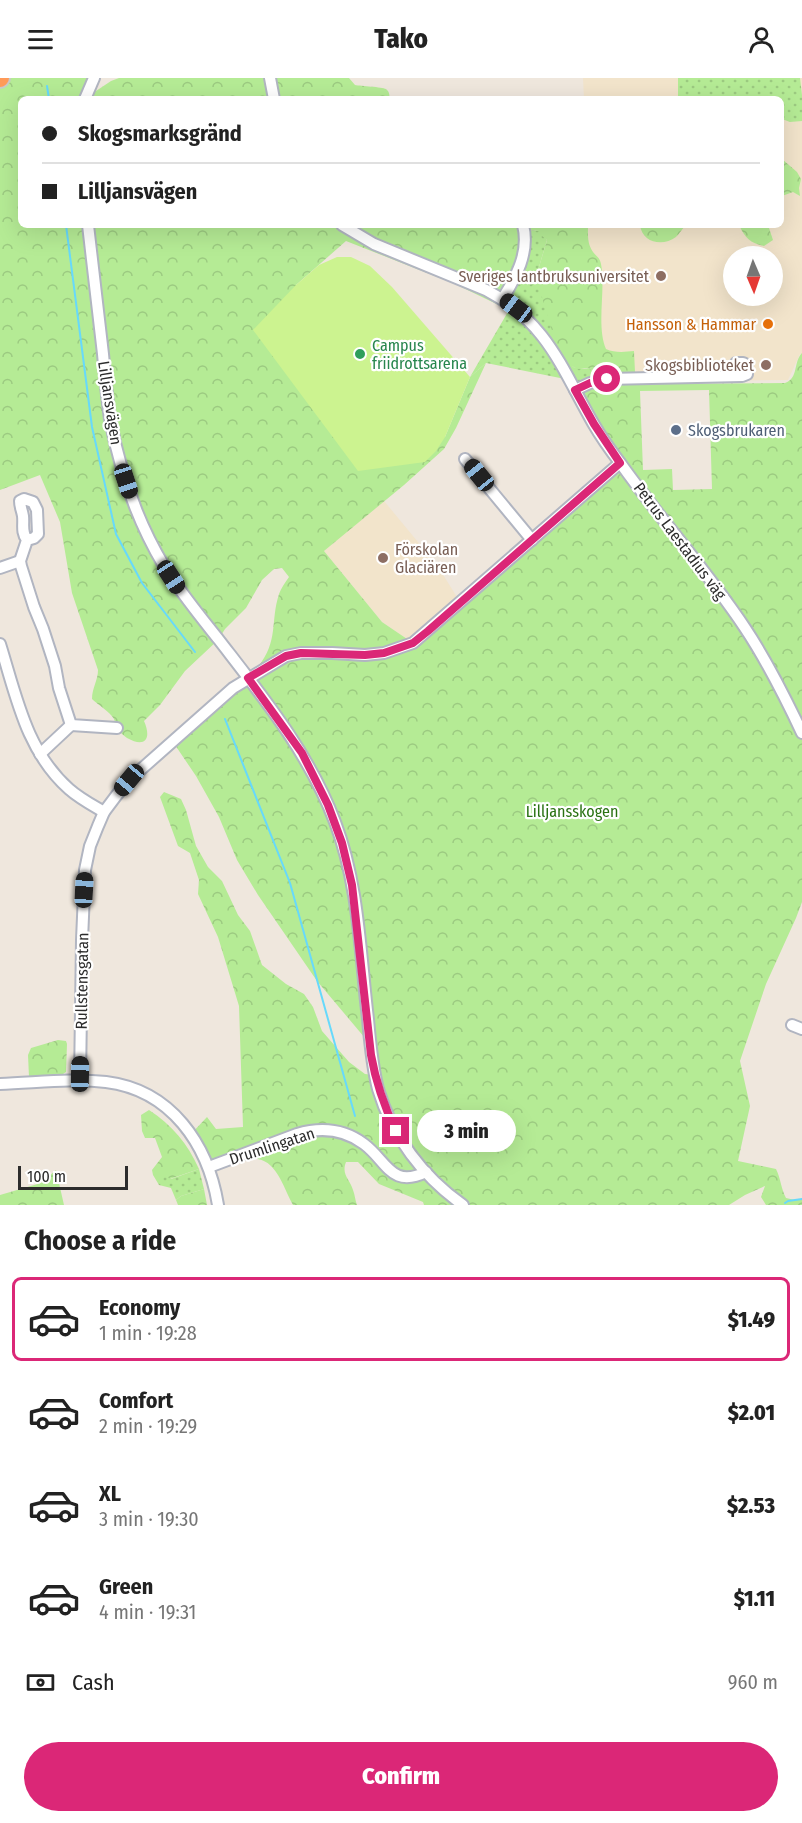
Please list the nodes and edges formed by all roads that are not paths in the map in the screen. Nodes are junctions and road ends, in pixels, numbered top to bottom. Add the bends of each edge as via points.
1 (94, 78) edge
2 (270, 78) edge
3 (86, 96) edge
4 (273, 96) edge
5 (88, 228) edge
6 (347, 228) edge
7 (523, 228) edge
8 (503, 298) junction
9 (727, 376) dead end
10 (575, 390) junction
11 (465, 459) dead end
12 (620, 463) junction
13 (27, 540) dead end
14 (532, 540) junction
15 (20, 561) junction
16 (0, 568) edge
17 (0, 644) edge
18 (248, 678) junction
19 (71, 725) junction
20 (117, 728) dead end
21 (802, 733) edge
22 (40, 754) junction
23 (104, 812) junction
24 (81, 1081) junction
25 (0, 1084) edge
26 (209, 1167) junction
27 (426, 1172) junction
28 (218, 1205) edge
29 (463, 1205) edge

1 - 3 street
2 - 4 street
5 - 18 street, Lilljansvägen via 110,416 129,493 169,573
6 - 8 street, Petrus Laestadius väg via 374,244
7 - 8 street via 520,269
8 - 10 street, Petrus Laestadius väg via 538,330
9 - 10 street via 607,379
10 - 12 street, Petrus Laestadius väg
11 - 14 street
12 - 14 street, Rullstensgatan
12 - 21 street, Petrus Laestadius väg via 745,628
13 - 15 street
14 - 18 street, Rullstensgatan via 413,643 365,655 286,656
15 - 16 street
15 - 19 street
17 - 22 street via 21,714
18 - 23 street, Rullstensgatan via 129,780
18 - 27 street, Lilljansvägen via 302,753 336,825 352,885 378,1088 396,1131
19 - 20 street
19 - 22 street
22 - 23 street via 69,790
23 - 24 street, Rullstensgatan via 85,870
24 - 25 street
24 - 26 street via 106,1082 130,1089 168,1110 191,1134
26 - 27 street, Drumlingatan via 297,1134 325,1129 366,1145 394,1174 412,1178
26 - 28 street
27 - 29 street, Lilljansvägen

